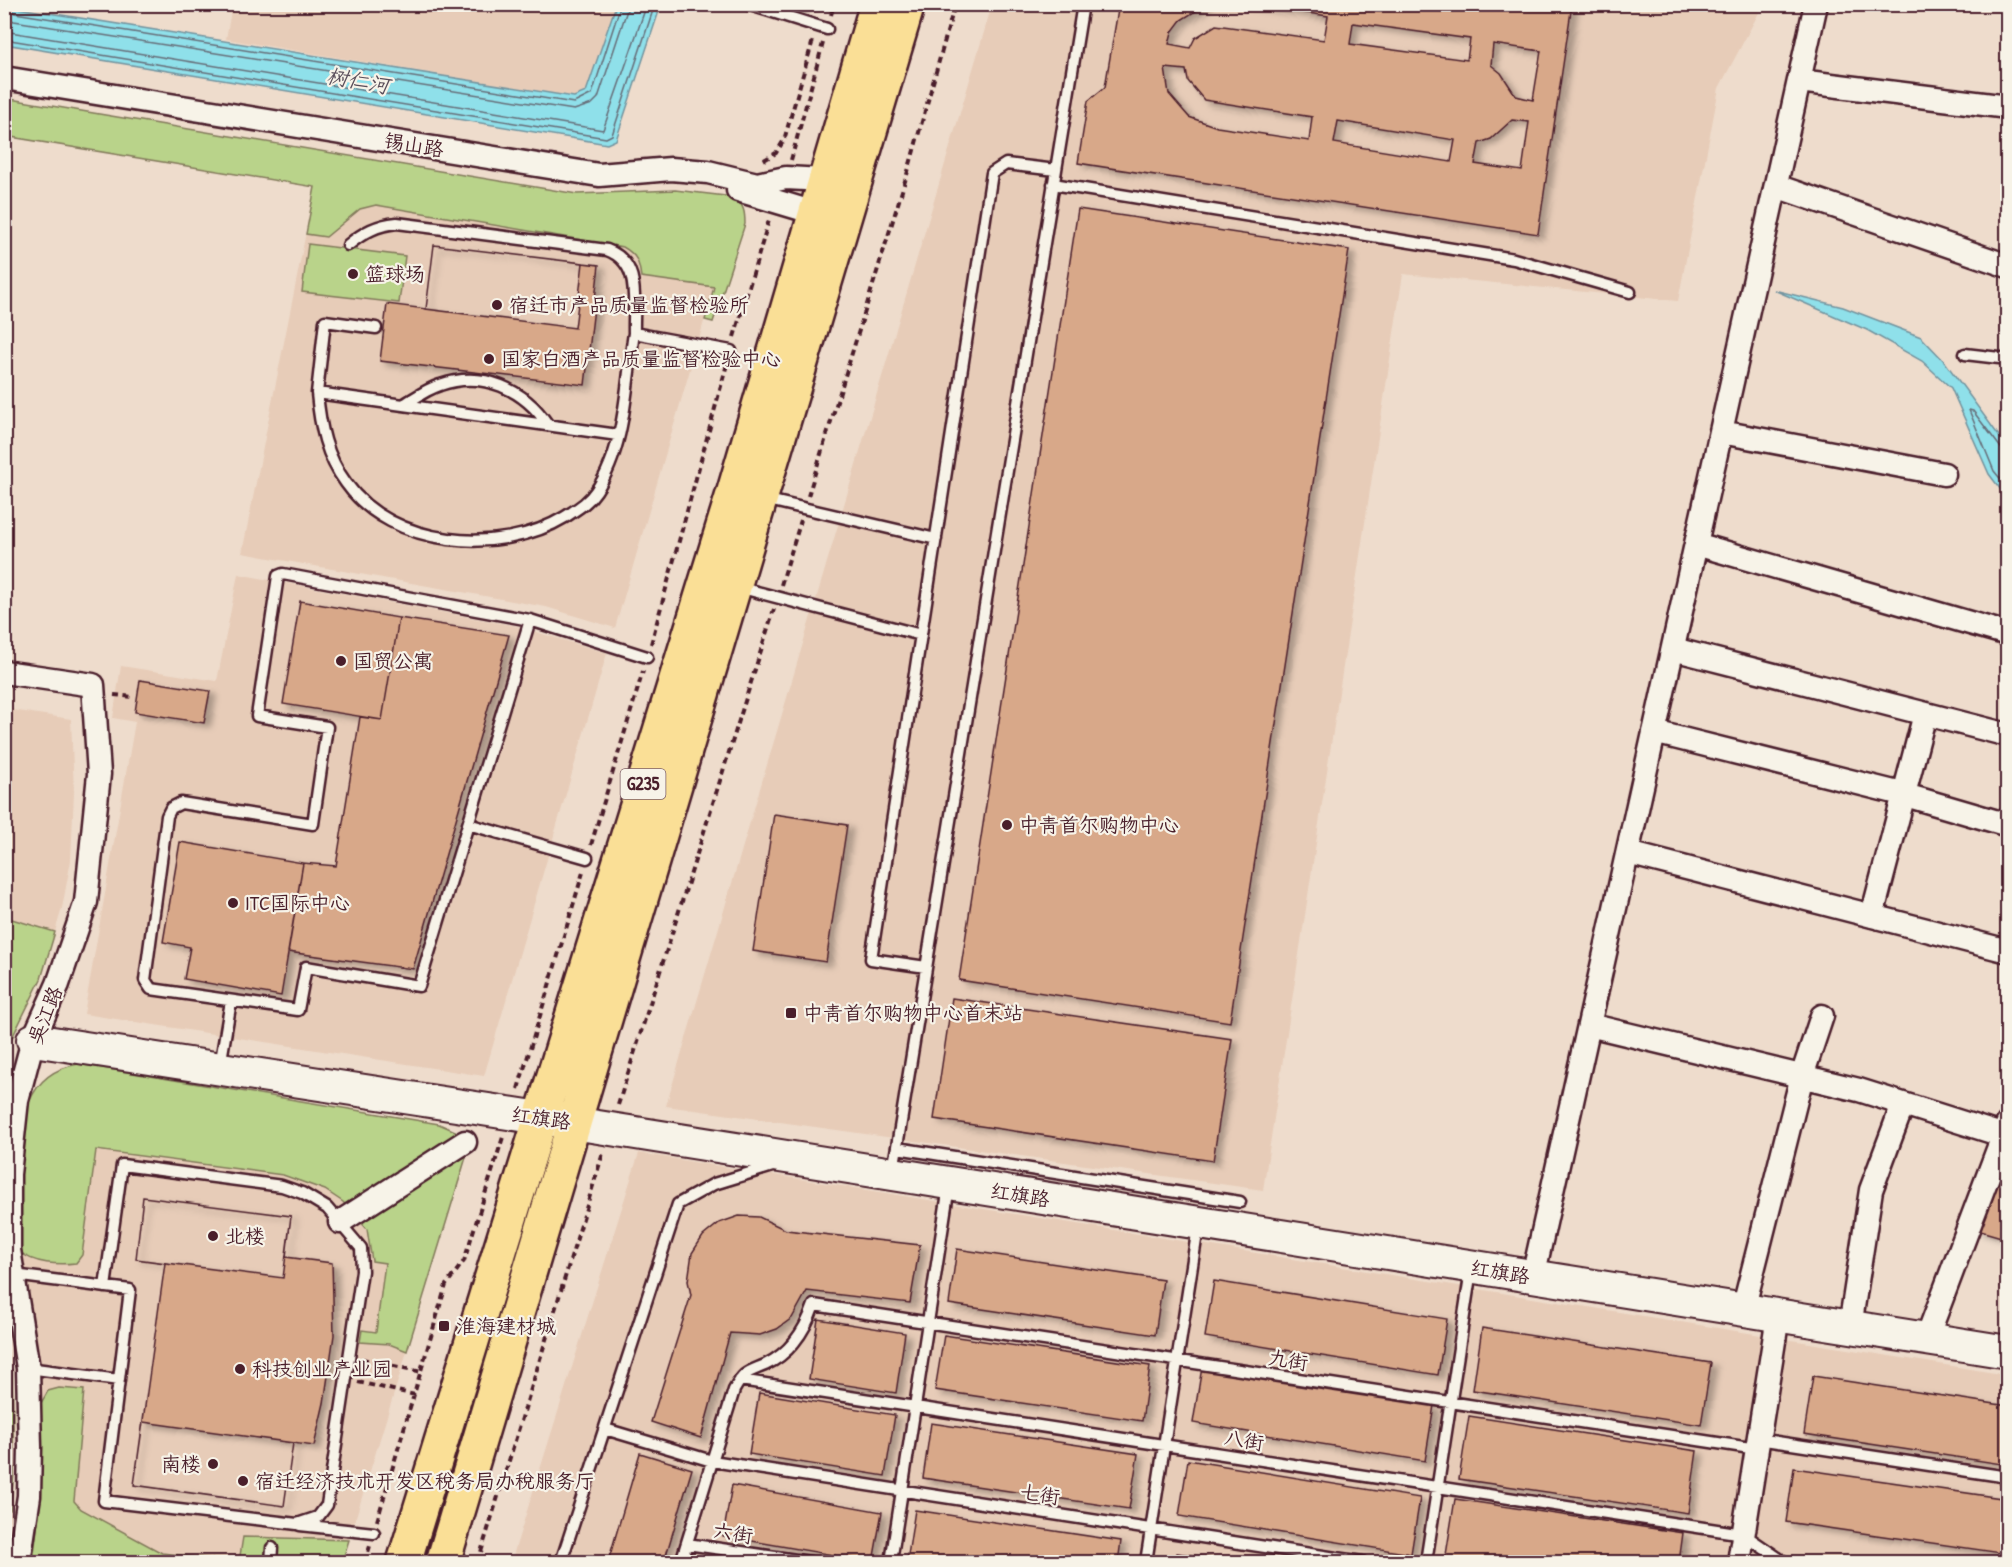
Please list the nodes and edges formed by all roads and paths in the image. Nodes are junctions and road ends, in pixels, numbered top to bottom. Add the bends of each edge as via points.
1 (747, 4) edge
2 (834, 4) edge
3 (877, 4) edge
4 (908, 4) edge
5 (955, 4) edge
6 (1083, 4) edge
7 (1816, 4) edge
8 (762, 7) edge
9 (822, 27) junction
10 (4, 78) edge
11 (1799, 81) junction
12 (4, 89) edge
13 (2007, 107) edge
14 (757, 163) dead end
15 (1056, 170) junction
16 (786, 178) junction
17 (824, 180) junction
18 (1053, 184) junction
19 (1776, 186) junction
20 (775, 200) junction
21 (815, 213) junction
22 (348, 245) dead end
23 (2007, 266) edge
24 (1630, 292) dead end
25 (376, 328) dead end
26 (634, 333) junction
27 (731, 351) junction
28 (1965, 354) dead end
29 (2007, 358) edge
30 (317, 393) junction
31 (403, 405) junction
32 (548, 425) junction
33 (1721, 432) junction
34 (618, 435) junction
35 (1944, 474) dead end
36 (748, 495) junction
37 (804, 510) junction
38 (936, 539) junction
39 (1696, 544) junction
40 (735, 586) junction
41 (777, 598) junction
42 (530, 620) junction
43 (2007, 634) edge
44 (921, 635) junction
45 (1673, 650) junction
46 (647, 657) junction
47 (4, 672) edge
48 (1924, 714) junction
49 (1654, 732) junction
50 (2007, 735) edge
51 (1902, 794) junction
52 (468, 824) junction
53 (2007, 825) edge
54 (1628, 853) junction
55 (587, 858) junction
56 (1872, 916) junction
57 (2007, 951) edge
58 (926, 968) junction
59 (231, 1001) junction
60 (1822, 1016) dead end
61 (1589, 1025) junction
62 (33, 1040) junction
63 (219, 1068) junction
64 (1802, 1076) junction
65 (1903, 1104) junction
66 (525, 1116) junction
67 (573, 1123) junction
68 (610, 1130) junction
69 (2006, 1131) edge
70 (465, 1142) dead end
71 (796, 1159) junction
72 (895, 1161) junction
73 (949, 1184) junction
74 (1240, 1202) dead end
75 (340, 1222) junction
76 (1199, 1223) junction
77 (1471, 1267) junction
78 (9, 1274) edge
79 (1533, 1277) junction
80 (105, 1287) junction
81 (1743, 1310) junction
82 (1778, 1316) junction
83 (928, 1323) junction
84 (1850, 1327) junction
85 (1926, 1340) junction
86 (2007, 1353) edge
87 (349, 1356) junction
88 (1178, 1361) junction
89 (28, 1368) junction
90 (422, 1372) junction
91 (345, 1379) junction
92 (118, 1380) junction
93 (740, 1380) junction
94 (415, 1395) junction
95 (1450, 1403) junction
96 (915, 1407) junction
97 (605, 1429) junction
98 (1757, 1444) junction
99 (1164, 1445) junction
100 (712, 1461) junction
101 (2007, 1477) edge
102 (1438, 1488) junction
103 (902, 1491) junction
104 (297, 1524) junction
105 (1151, 1529) junction
106 (374, 1533) junction
107 (1743, 1534) junction
108 (687, 1544) junction
109 (272, 1548) dead end
110 (19, 1563) edge
111 (271, 1563) edge
112 (365, 1563) edge
113 (404, 1563) edge
114 (443, 1563) edge
115 (478, 1563) edge
116 (561, 1563) edge
117 (681, 1563) edge
118 (810, 1563) edge
119 (891, 1563) edge
120 (1146, 1563) edge
121 (1362, 1563) edge
122 (1426, 1563) edge
123 (1739, 1563) edge
124 (1784, 1563) edge

1 - 8 lane
2 - 9 path
3 - 17 highway, G235
4 - 36 highway, G235
5 - 37 path
6 - 15 lane
7 - 11 street
8 - 9 lane
9 - 14 path via 784,140 776,153
9 - 16 path
10 - 16 street, 锡山路 via 599,175 671,169 757,183
11 - 13 street
11 - 19 street
12 - 20 street, 锡山路 via 598,186 664,180 704,182
15 - 18 lane
15 - 38 lane via 1006,164 992,172
16 - 17 street, 锡山路
17 - 21 highway, G235
18 - 24 lane via 1514,259
18 - 58 lane
19 - 23 street
19 - 33 street
20 - 21 street, 锡山路
20 - 27 path
21 - 36 highway, G235
22 - 26 lane via 381,225 397,223 607,250 627,262 633,280
25 - 30 lane via 325,321
26 - 27 lane
26 - 34 lane
27 - 46 path
28 - 29 lane
30 - 31 lane
30 - 34 lane via 324,441 346,484 381,514 415,531 452,540 487,541 526,533 553,524 585,505 601,483
31 - 32 lane
31 - 32 lane via 439,385 476,381 510,388 536,407
32 - 34 lane
33 - 35 street
33 - 39 street
36 - 37 lane
36 - 40 highway, G235
36 - 66 highway, G235
37 - 38 lane
37 - 41 path
38 - 44 lane
39 - 43 street
39 - 45 street
40 - 41 lane
40 - 67 highway, G235
41 - 44 lane
41 - 68 path
42 - 46 lane
42 - 52 lane
42 - 59 lane via 278,576 257,716 327,727 313,824 181,803 171,808 145,980 151,989
44 - 58 lane via 871,959
45 - 48 street
45 - 49 street
46 - 55 path
47 - 62 street, 吴江路 via 93,685 99,774 86,902 58,984
48 - 50 street
48 - 51 street
49 - 51 street
49 - 54 street
51 - 53 street
51 - 56 street
52 - 55 lane
52 - 59 lane via 420,986 306,967 298,1010
54 - 56 street
54 - 61 street
55 - 66 path
56 - 57 street
58 - 72 lane
59 - 63 lane
60 - 64 street
61 - 64 street
61 - 79 street
62 - 63 street, 红旗路
62 - 78 street, 吴江路 via 17,1100 9,1174
63 - 66 street, 红旗路
64 - 65 street
64 - 81 street
65 - 69 street
65 - 84 street via 1871,1190
66 - 67 street, 红旗路
66 - 90 path via 464,1261 446,1285
66 - 113 highway, G235
67 - 68 street, 红旗路
67 - 114 highway, G235
68 - 71 street, 红旗路
68 - 115 path
69 - 85 street
70 - 75 street
71 - 72 street, 红旗路
71 - 97 lane via 714,1184 678,1204
72 - 73 street, 红旗路
72 - 74 lane
73 - 76 street, 红旗路
73 - 83 lane
75 - 80 lane via 327,1208 282,1185 122,1164
75 - 87 lane via 361,1248 362,1271
76 - 77 street, 红旗路
76 - 88 lane
77 - 79 street, 红旗路
77 - 95 lane
78 - 80 lane
78 - 89 street, 吴江路
79 - 81 street, 红旗路
80 - 92 lane via 130,1290
81 - 82 street, 红旗路
82 - 84 street, 红旗路
82 - 98 street
83 - 88 lane, 九街
83 - 93 lane, 九街 via 814,1305 806,1328 792,1346 766,1365 745,1372
83 - 96 lane
84 - 85 street, 红旗路
85 - 86 street, 红旗路
87 - 90 path
87 - 91 lane
88 - 95 lane, 九街
88 - 99 lane
89 - 92 lane
89 - 110 street, 吴江路 via 29,1496
90 - 94 path
91 - 94 path
91 - 104 lane via 327,1505 318,1517
92 - 104 lane via 104,1501
93 - 96 lane, 八街
93 - 100 lane
94 - 106 path
95 - 98 lane, 九街
95 - 102 lane
96 - 99 lane, 八街
96 - 103 lane
97 - 100 lane, 七街
97 - 116 lane
98 - 101 lane, 九街
98 - 107 street
99 - 102 lane, 八街
99 - 105 lane
100 - 103 lane, 七街
100 - 108 lane
102 - 107 lane, 八街
102 - 122 lane
103 - 105 lane, 七街
103 - 119 lane
104 - 106 lane
105 - 120 lane
105 - 121 lane, 七街
106 - 112 path
107 - 123 street
107 - 124 lane
108 - 117 lane
108 - 118 lane, 六街
109 - 111 lane

